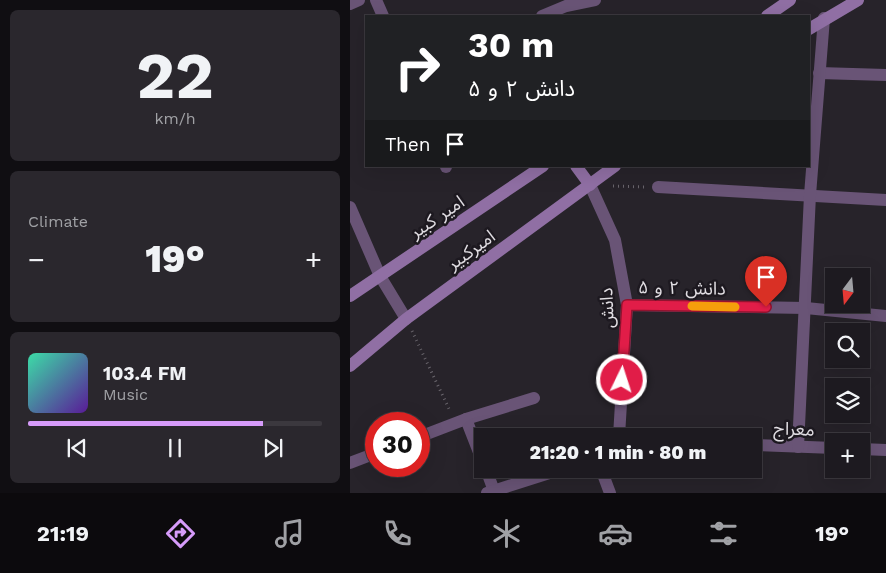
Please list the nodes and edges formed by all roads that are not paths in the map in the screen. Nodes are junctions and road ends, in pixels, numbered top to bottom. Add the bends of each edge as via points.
1 (359, 0) edge
2 (376, 0) edge
3 (790, 0) edge
4 (858, 0) edge
5 (587, 1) edge
6 (350, 4) edge
7 (383, 15) edge
8 (544, 15) edge
9 (768, 15) edge
10 (824, 18) junction
11 (810, 28) edge
12 (819, 73) junction
13 (886, 74) edge
14 (542, 167) edge
15 (577, 167) edge
16 (614, 167) edge
17 (590, 185) junction
18 (658, 187) road end
19 (810, 195) junction
20 (886, 200) edge
21 (350, 207) edge
22 (380, 276) junction
23 (350, 296) edge
24 (627, 305) junction
25 (806, 308) junction
26 (886, 316) edge
27 (406, 318) junction
28 (350, 366) edge
29 (534, 398) dead end
30 (461, 421) junction
31 (619, 428) edge
32 (430, 433) edge
33 (474, 445) edge
34 (762, 445) edge
35 (798, 447) junction
36 (825, 448) edge
37 (870, 449) edge
38 (886, 450) edge
39 (365, 457) edge
40 (350, 463) edge
41 (488, 478) edge
42 (534, 478) edge
43 (604, 478) edge
44 (490, 492) edge
45 (610, 493) edge

1 - 6 street
2 - 7 street
3 - 9 street
4 - 10 street
5 - 8 street
10 - 11 street
10 - 12 street
12 - 13 street
12 - 19 street
14 - 22 street, امیر کبیر
15 - 17 street
16 - 17 street, امیرکبیر
17 - 24 street, دانش via 615,240
17 - 27 street, امیرکبیر
18 - 19 street
19 - 20 street
19 - 25 street
21 - 22 street
22 - 23 street, امیر کبیر
22 - 27 street
24 - 25 street, دانش ۲ و ۵
24 - 31 street, دانش
25 - 26 street, دانش ۲ و ۵
25 - 35 street
27 - 28 street, امیرکبیر
29 - 30 street
30 - 32 street
30 - 33 street
34 - 35 street, معراج
35 - 36 street, معراج
37 - 38 street
39 - 40 street
41 - 44 street
42 - 44 street
43 - 45 street

